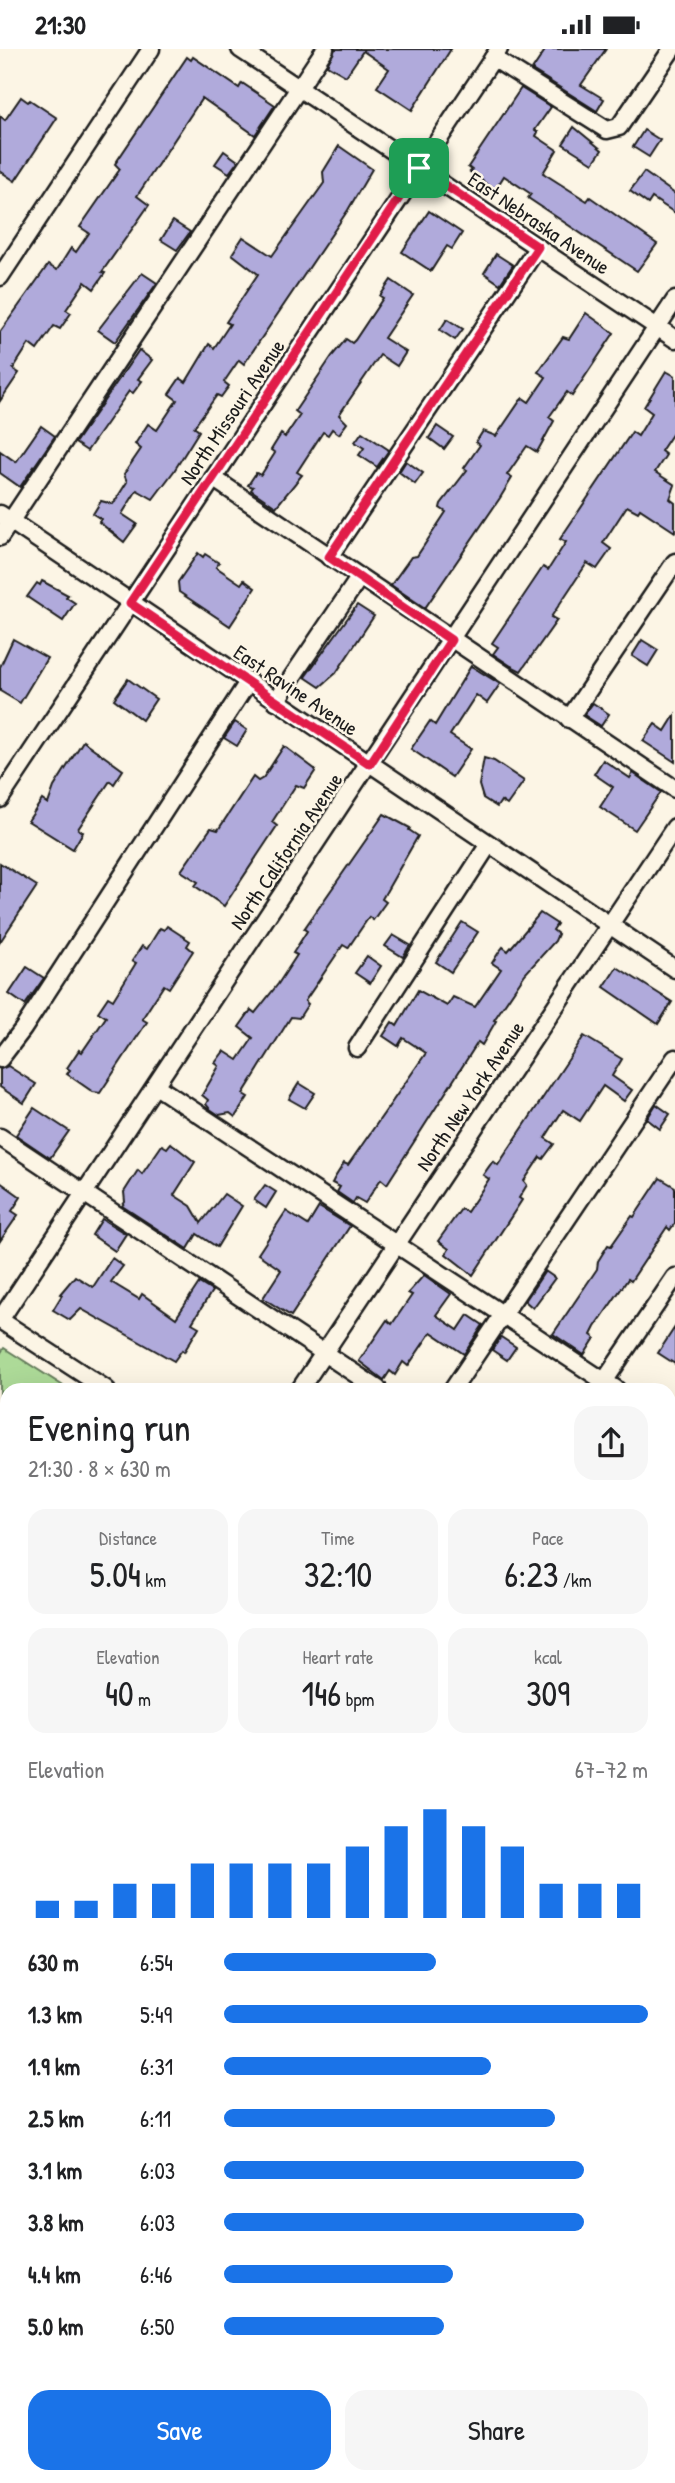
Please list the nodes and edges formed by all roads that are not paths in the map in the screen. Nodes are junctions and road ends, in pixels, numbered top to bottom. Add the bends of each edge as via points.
1 (151, 49) edge
2 (240, 49) edge
3 (325, 49) edge
4 (672, 49) edge
5 (496, 53) edge
6 (299, 88) junction
7 (419, 168) junction
8 (538, 247) junction
9 (0, 277) edge
10 (675, 300) edge
11 (656, 327) junction
12 (675, 339) edge
13 (214, 478) junction
14 (5, 518) edge
15 (0, 537) edge
16 (329, 557) junction
17 (675, 562) edge
18 (359, 578) junction
19 (130, 603) junction
20 (451, 640) junction
21 (248, 683) junction
22 (276, 701) junction
23 (569, 719) junction
24 (370, 764) junction
25 (675, 789) edge
26 (0, 799) edge
27 (675, 827) edge
28 (489, 844) junction
29 (609, 925) junction
30 (675, 969) edge
31 (357, 1048) dead end
32 (675, 1058) edge
33 (0, 1059) edge
34 (156, 1086) junction
35 (0, 1137) edge
36 (85, 1193) junction
37 (396, 1245) junction
38 (675, 1278) edge
39 (501, 1314) junction
40 (0, 1320) edge
41 (324, 1353) junction
42 (97, 1383) edge
43 (304, 1383) edge
44 (369, 1383) edge
45 (457, 1383) edge
46 (600, 1383) edge
47 (609, 1383) edge

1 - 9 street
2 - 6 street, East Nebraska Avenue
3 - 6 street
4 - 5 street via 619,127 607,130
5 - 7 street, North Missouri Avenue
6 - 7 street, East Nebraska Avenue
6 - 14 street
7 - 8 street, East Nebraska Avenue
7 - 13 street, North Missouri Avenue
8 - 11 street, East Nebraska Avenue
8 - 16 street
10 - 11 street, North California Avenue
11 - 12 street, East Nebraska Avenue
11 - 20 street, North California Avenue
13 - 16 street
13 - 19 street, North Missouri Avenue
14 - 15 street
14 - 19 street, East Ravine Avenue
16 - 18 street
17 - 23 street
18 - 20 street
18 - 22 street
19 - 21 street, East Ravine Avenue
19 - 26 street, North Missouri Avenue
20 - 23 street
20 - 24 street, North California Avenue
21 - 22 street, East Ravine Avenue
21 - 33 street
22 - 24 street, East Ravine Avenue
23 - 25 street
24 - 28 street, East Ravine Avenue
24 - 34 street, North California Avenue
27 - 29 street, North New York Avenue
28 - 29 street, East Ravine Avenue
28 - 31 street
29 - 30 street, East Ravine Avenue
29 - 37 street, North New York Avenue
32 - 39 street
34 - 36 street, North California Avenue
34 - 37 street
35 - 36 street
36 - 40 street, North California Avenue
36 - 41 street
37 - 39 street
37 - 41 street, North New York Avenue
38 - 47 street
39 - 45 street
39 - 46 street
40 - 42 street
41 - 43 street, North New York Avenue
41 - 44 street

